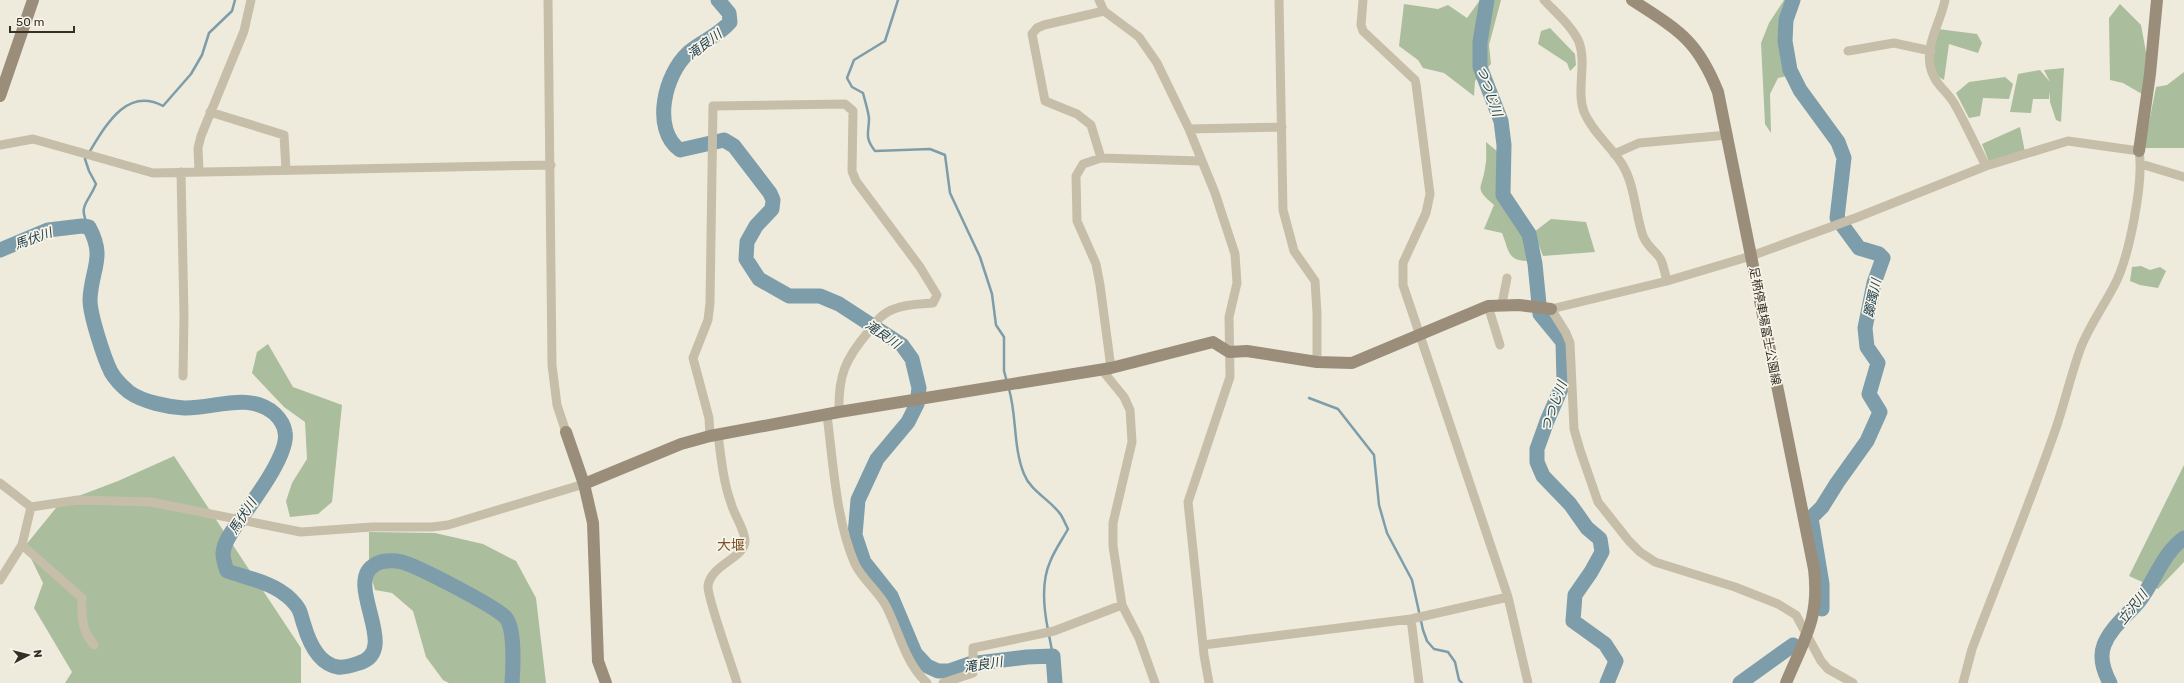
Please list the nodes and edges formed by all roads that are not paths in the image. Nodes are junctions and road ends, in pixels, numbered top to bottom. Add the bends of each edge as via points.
1 (33, 0) edge
2 (251, 0) edge
3 (548, 0) edge
4 (1099, 0) edge
5 (1279, 0) edge
6 (1364, 0) edge
7 (1544, 0) edge
8 (1632, 0) edge
9 (1945, 0) edge
10 (2157, 0) edge
11 (1104, 11) junction
12 (1848, 51) dead end
13 (1931, 51) junction
14 (0, 96) edge
15 (210, 112) junction
16 (1282, 127) junction
17 (1189, 129) junction
18 (1728, 135) junction
19 (0, 145) edge
20 (2139, 151) junction
21 (1614, 154) junction
22 (1101, 158) junction
23 (1201, 161) junction
24 (2141, 164) junction
25 (551, 165) junction
26 (1986, 166) junction
27 (286, 170) junction
28 (181, 172) junction
29 (199, 172) junction
30 (2184, 177) edge
31 (1751, 256) junction
32 (1507, 278) dead end
33 (1667, 281) junction
34 (1502, 304) junction
35 (1488, 306) junction
36 (1543, 308) junction
37 (1421, 333) junction
38 (1500, 344) dead end
39 (1229, 352) junction
40 (1317, 362) junction
41 (1107, 369) junction
42 (183, 376) dead end
43 (833, 414) junction
44 (566, 432) joint
45 (714, 435) junction
46 (0, 483) edge
47 (584, 484) junction
48 (31, 507) junction
49 (22, 545) junction
50 (0, 580) edge
51 (1508, 597) junction
52 (1122, 605) junction
53 (1411, 619) junction
54 (1808, 634) junction
55 (94, 645) dead end
56 (1203, 645) junction
57 (602, 681) edge
58 (737, 683) edge
59 (927, 683) edge
60 (943, 683) edge
61 (1155, 683) edge
62 (1209, 683) edge
63 (1419, 683) edge
64 (1528, 683) edge
65 (1786, 683) edge
66 (1853, 683) edge
67 (1963, 683) edge

1 - 14 street
2 - 15 street via 244,31
3 - 25 street
4 - 11 street
5 - 16 street
6 - 37 street via 1361,25 1364,31 1415,80 1416,84 1430,194 1426,213 1403,263 1402,274 1403,285
7 - 21 street via 1572,31 1578,42 1581,52 1584,111 1597,134
8 - 18 street, 足柄停車場富士公園線 via 1679,31 1694,46 1711,74 1718,92
9 - 13 street
10 - 20 street
11 - 17 street via 1139,38 1151,52
11 - 22 street via 1044,25 1036,28 1032,34 1045,101 1077,114 1091,125
12 - 13 street via 1894,43
13 - 26 street via 1930,65 1939,87 1953,101
15 - 27 street via 284,135
15 - 29 street via 201,136
16 - 17 street
16 - 40 street via 1283,210 1294,251 1315,281 1318,313
17 - 23 street
18 - 21 street via 1639,143
18 - 31 street, 足柄停車場富士公園線
19 - 28 street via 33,139 152,173
20 - 24 street
20 - 26 street via 2068,141
21 - 33 street via 1629,180 1636,217 1647,246 1661,259
22 - 23 street
22 - 41 street via 1083,164 1076,176 1076,206 1077,221 1090,248 1100,285
23 - 39 street via 1215,193 1235,254 1237,283 1229,317
24 - 30 street
24 - 67 street via 2124,263 2115,286 2089,328 2056,428 1972,649
25 - 27 street
25 - 44 street via 552,365 557,405
26 - 31 street
27 - 29 street
28 - 29 street
28 - 42 street
31 - 33 street
31 - 54 street, 足柄停車場富士公園線 via 1814,569 1816,600
32 - 34 street
33 - 36 street
34 - 35 street
34 - 36 street
35 - 37 street
35 - 38 street
36 - 54 street via 1566,333 1570,343 1574,429 1598,502 1640,552 1655,562 1735,587 1778,604 1796,615
37 - 40 street via 1352,363
37 - 51 street
39 - 40 street via 1247,351
39 - 41 street via 1213,342
39 - 56 street via 1230,377 1188,502
41 - 43 street
41 - 52 street via 1124,396 1130,410 1132,426 1132,442 1113,523 1113,546
43 - 45 street
43 - 45 street via 845,365 851,353 884,314 895,308 933,302 937,296 920,267 856,181 852,171 853,111 850,106 712,106 710,303 708,320 693,358
43 - 59 street via 840,512 856,565 886,606 907,657
44 - 47 street
45 - 47 street via 681,444
45 - 58 street via 730,502 745,541 738,554 715,570 708,587
46 - 48 street
47 - 48 street via 458,523 432,527 372,527 301,532 151,502 124,500 78,500
47 - 57 street via 593,523 596,645
48 - 49 street
49 - 50 street
49 - 55 street via 82,598 83,624 86,635
51 - 53 street
51 - 64 street
52 - 60 street via 1047,633 973,648 973,673
52 - 61 street via 1139,638
53 - 56 street
53 - 63 street
54 - 65 street, 足柄停車場富士公園線
54 - 66 street via 1821,661 1828,669
56 - 62 street

